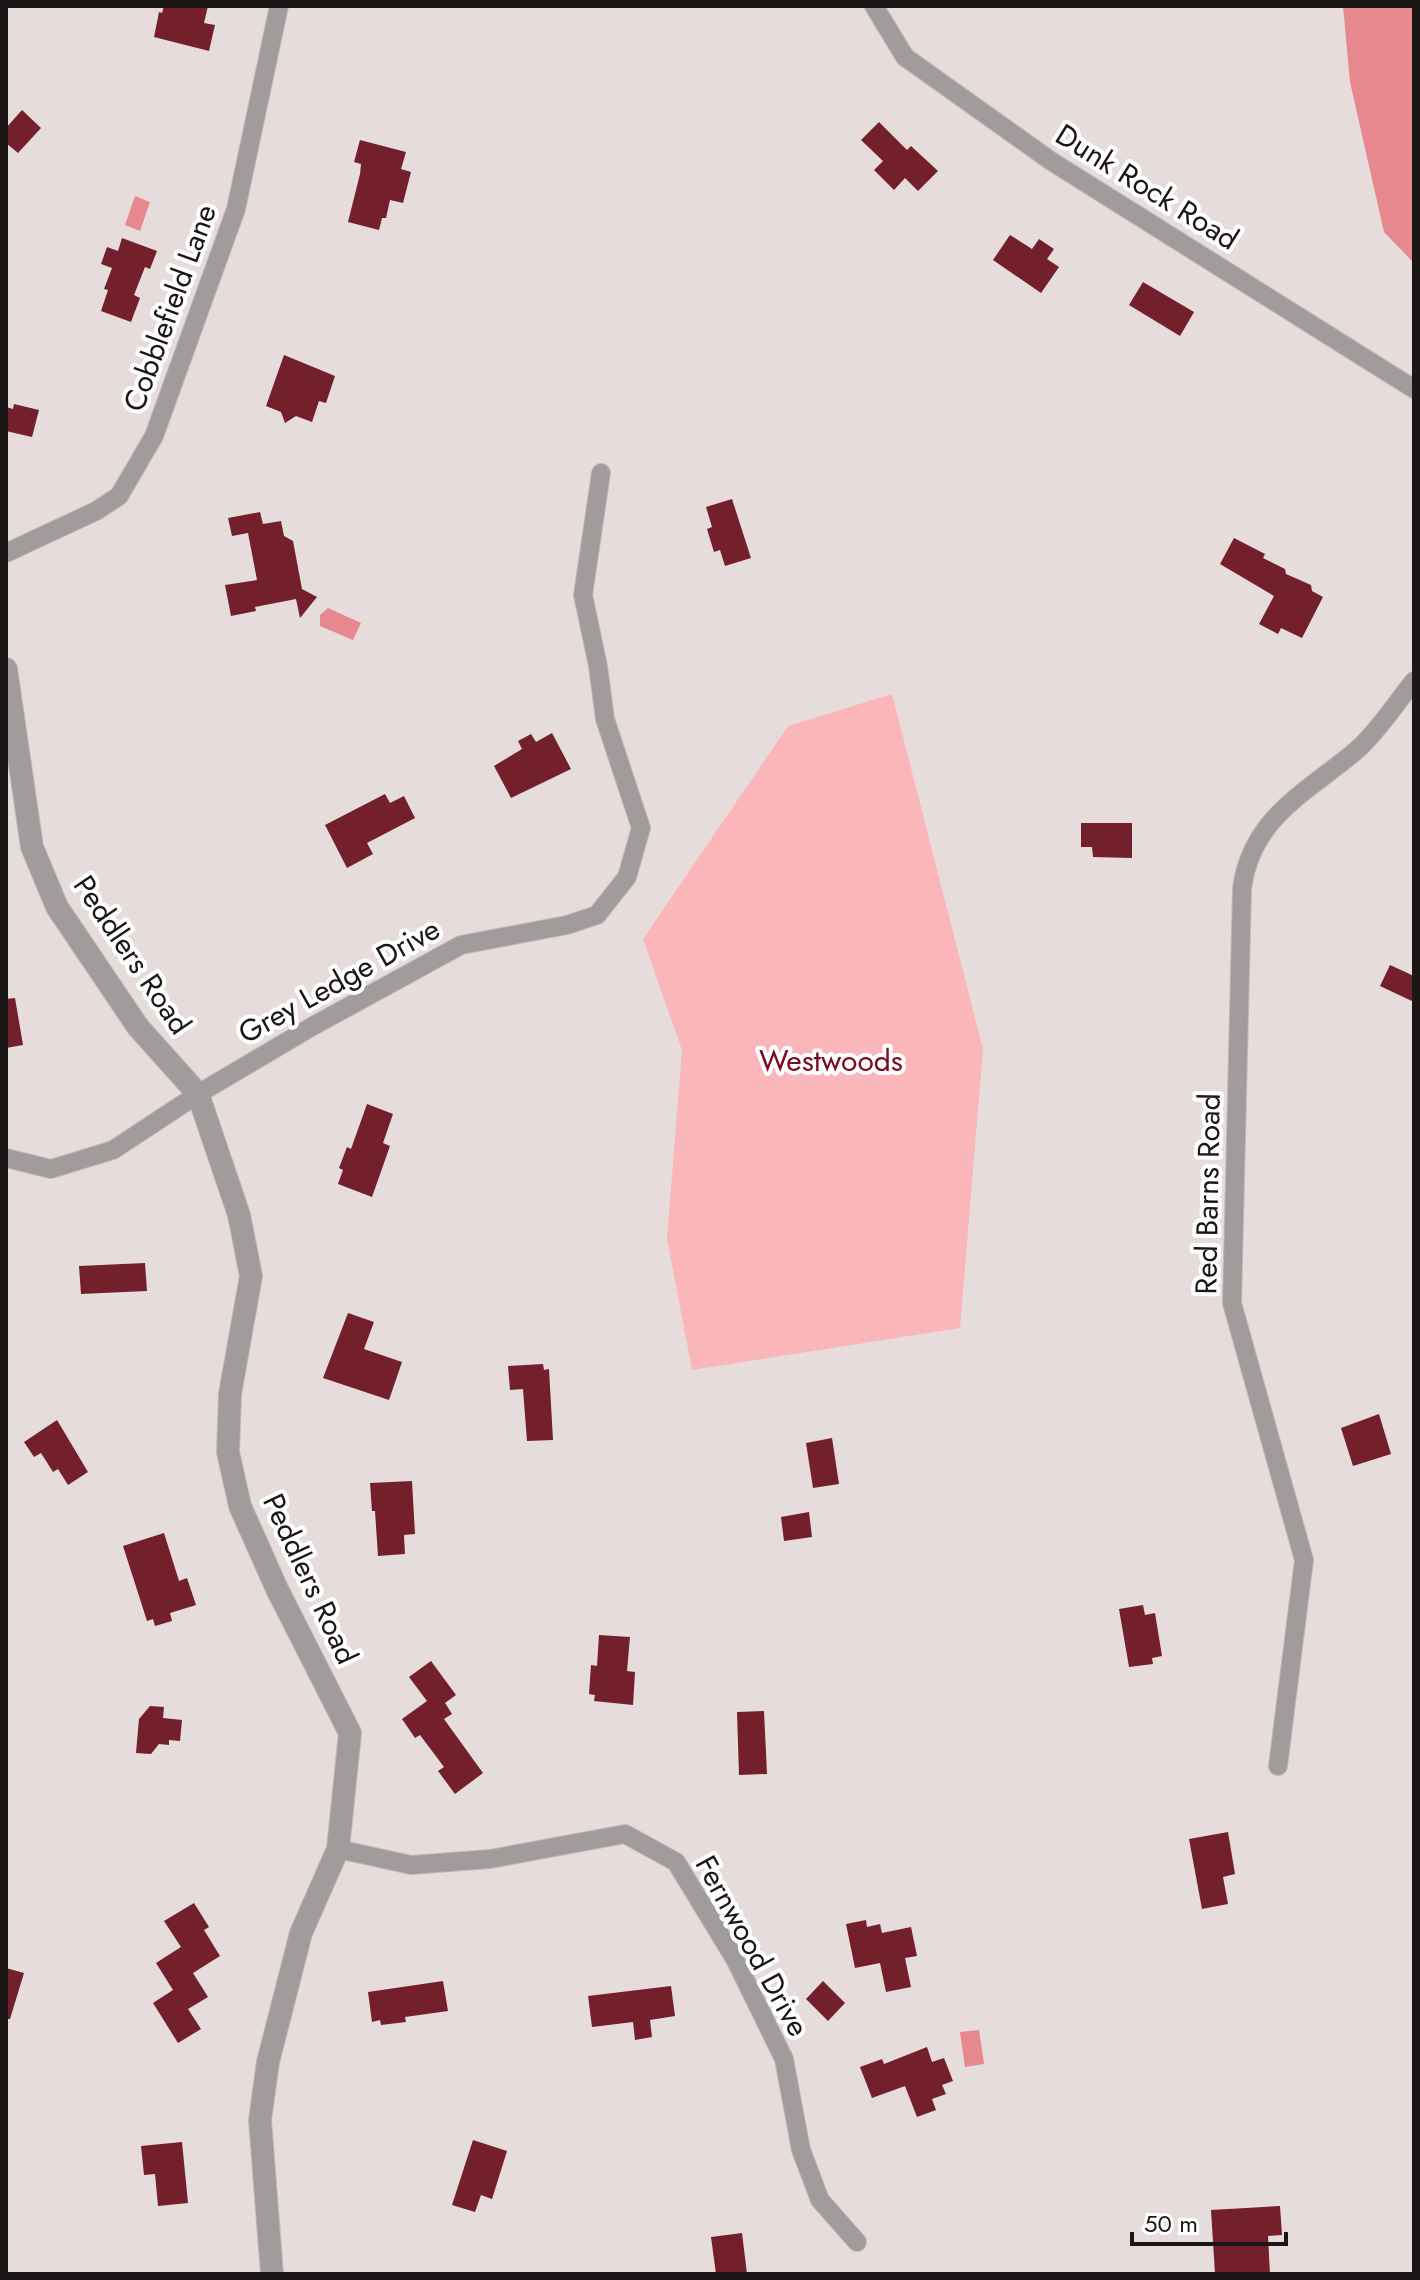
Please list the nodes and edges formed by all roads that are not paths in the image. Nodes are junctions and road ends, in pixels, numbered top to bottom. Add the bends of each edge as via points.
1 (279, 6) edge
2 (874, 6) edge
3 (1414, 389) edge
4 (601, 473) dead end
5 (6, 553) edge
6 (6, 669) edge
7 (1414, 681) edge
8 (198, 1094) junction
9 (6, 1158) edge
10 (1278, 1766) dead end
11 (338, 1849) junction
12 (857, 2242) dead end
13 (272, 2274) edge

1 - 5 street, Cobblefield Lane via 236,209 154,436 119,496
2 - 3 street, Dunk Rock Road via 905,57 1028,145
4 - 8 street, Grey Ledge Drive via 583,595 605,719 641,828 627,877 597,915 461,945
6 - 8 street, Peddlers Road via 32,847 57,907 138,1027
7 - 10 street, Red Barns Road via 1361,746 1278,813 1250,852 1242,888 1232,1303 1304,1560
8 - 9 street, Grey Ledge Drive via 113,1150 51,1169
8 - 11 street, Peddlers Road via 239,1215 251,1276 230,1394 228,1452 240,1506 350,1733
11 - 12 street, Fernwood Drive via 411,1865 490,1859 625,1834 676,1862 735,1959 784,2059 801,2150 820,2200
11 - 13 street, Peddlers Road via 301,1933 268,2062 260,2120

